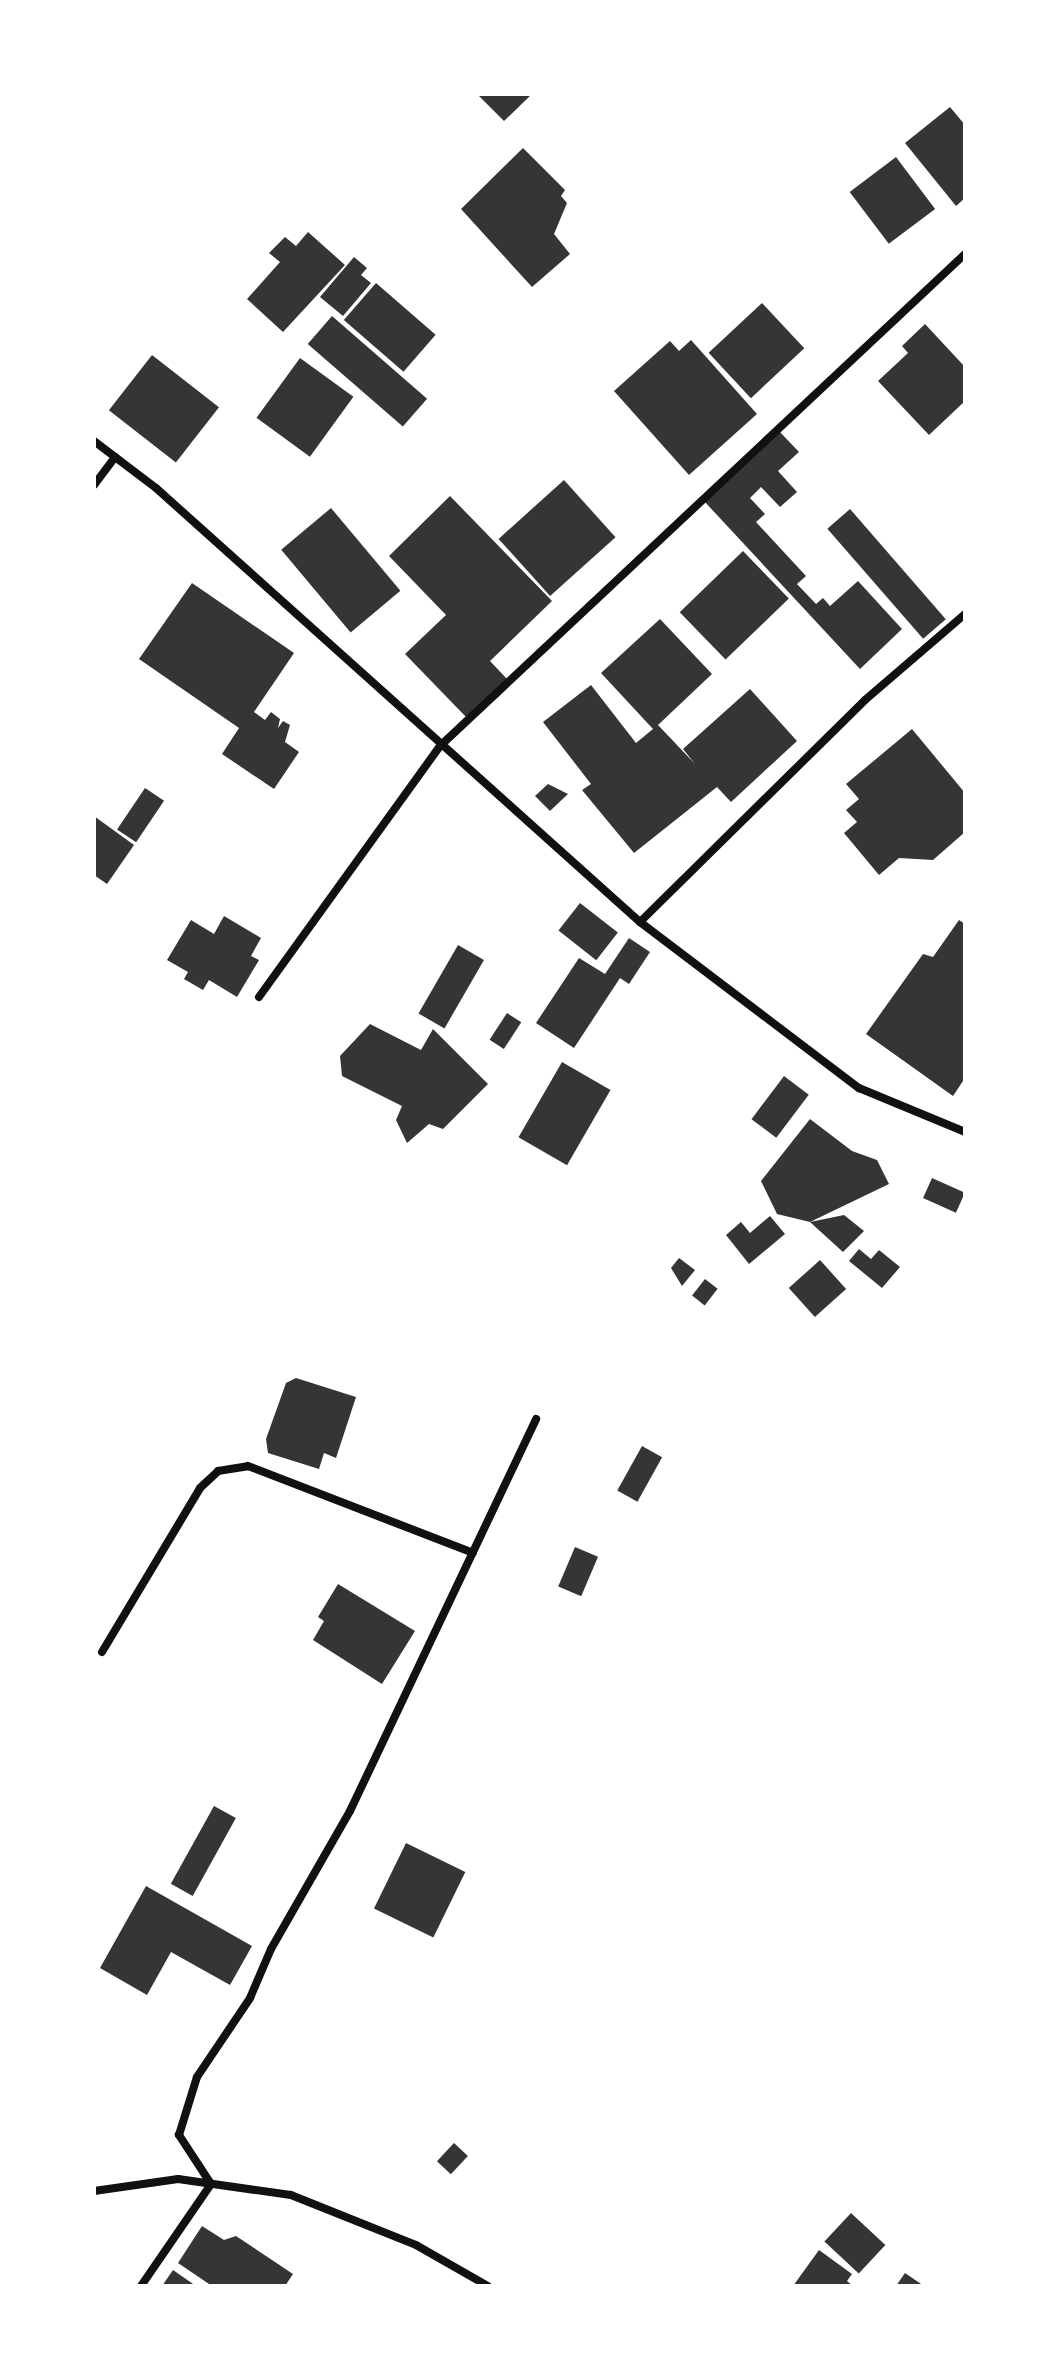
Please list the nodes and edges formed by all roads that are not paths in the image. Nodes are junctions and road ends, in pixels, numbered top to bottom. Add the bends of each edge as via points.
1 (965, 254) edge
2 (94, 441) edge
3 (115, 457) junction
4 (94, 485) edge
5 (965, 614) edge
6 (440, 746) junction
7 (640, 922) junction
8 (259, 997) dead end
9 (965, 1132) edge
10 (536, 1419) dead end
11 (473, 1553) junction
12 (102, 1652) dead end
13 (211, 2184) junction
14 (94, 2191) edge
15 (141, 2286) edge
16 (488, 2286) edge

1 - 6 street
2 - 3 street
3 - 4 street
3 - 6 street via 156,488
5 - 7 street via 865,700
6 - 7 street
6 - 8 street
7 - 9 street via 859,1088
10 - 11 street
11 - 12 street via 248,1466 218,1471 200,1488
11 - 13 street via 350,1811 271,1949 250,1998 197,2077 179,2135
13 - 14 street via 178,2179
13 - 15 street
13 - 16 street via 291,2195 416,2245

